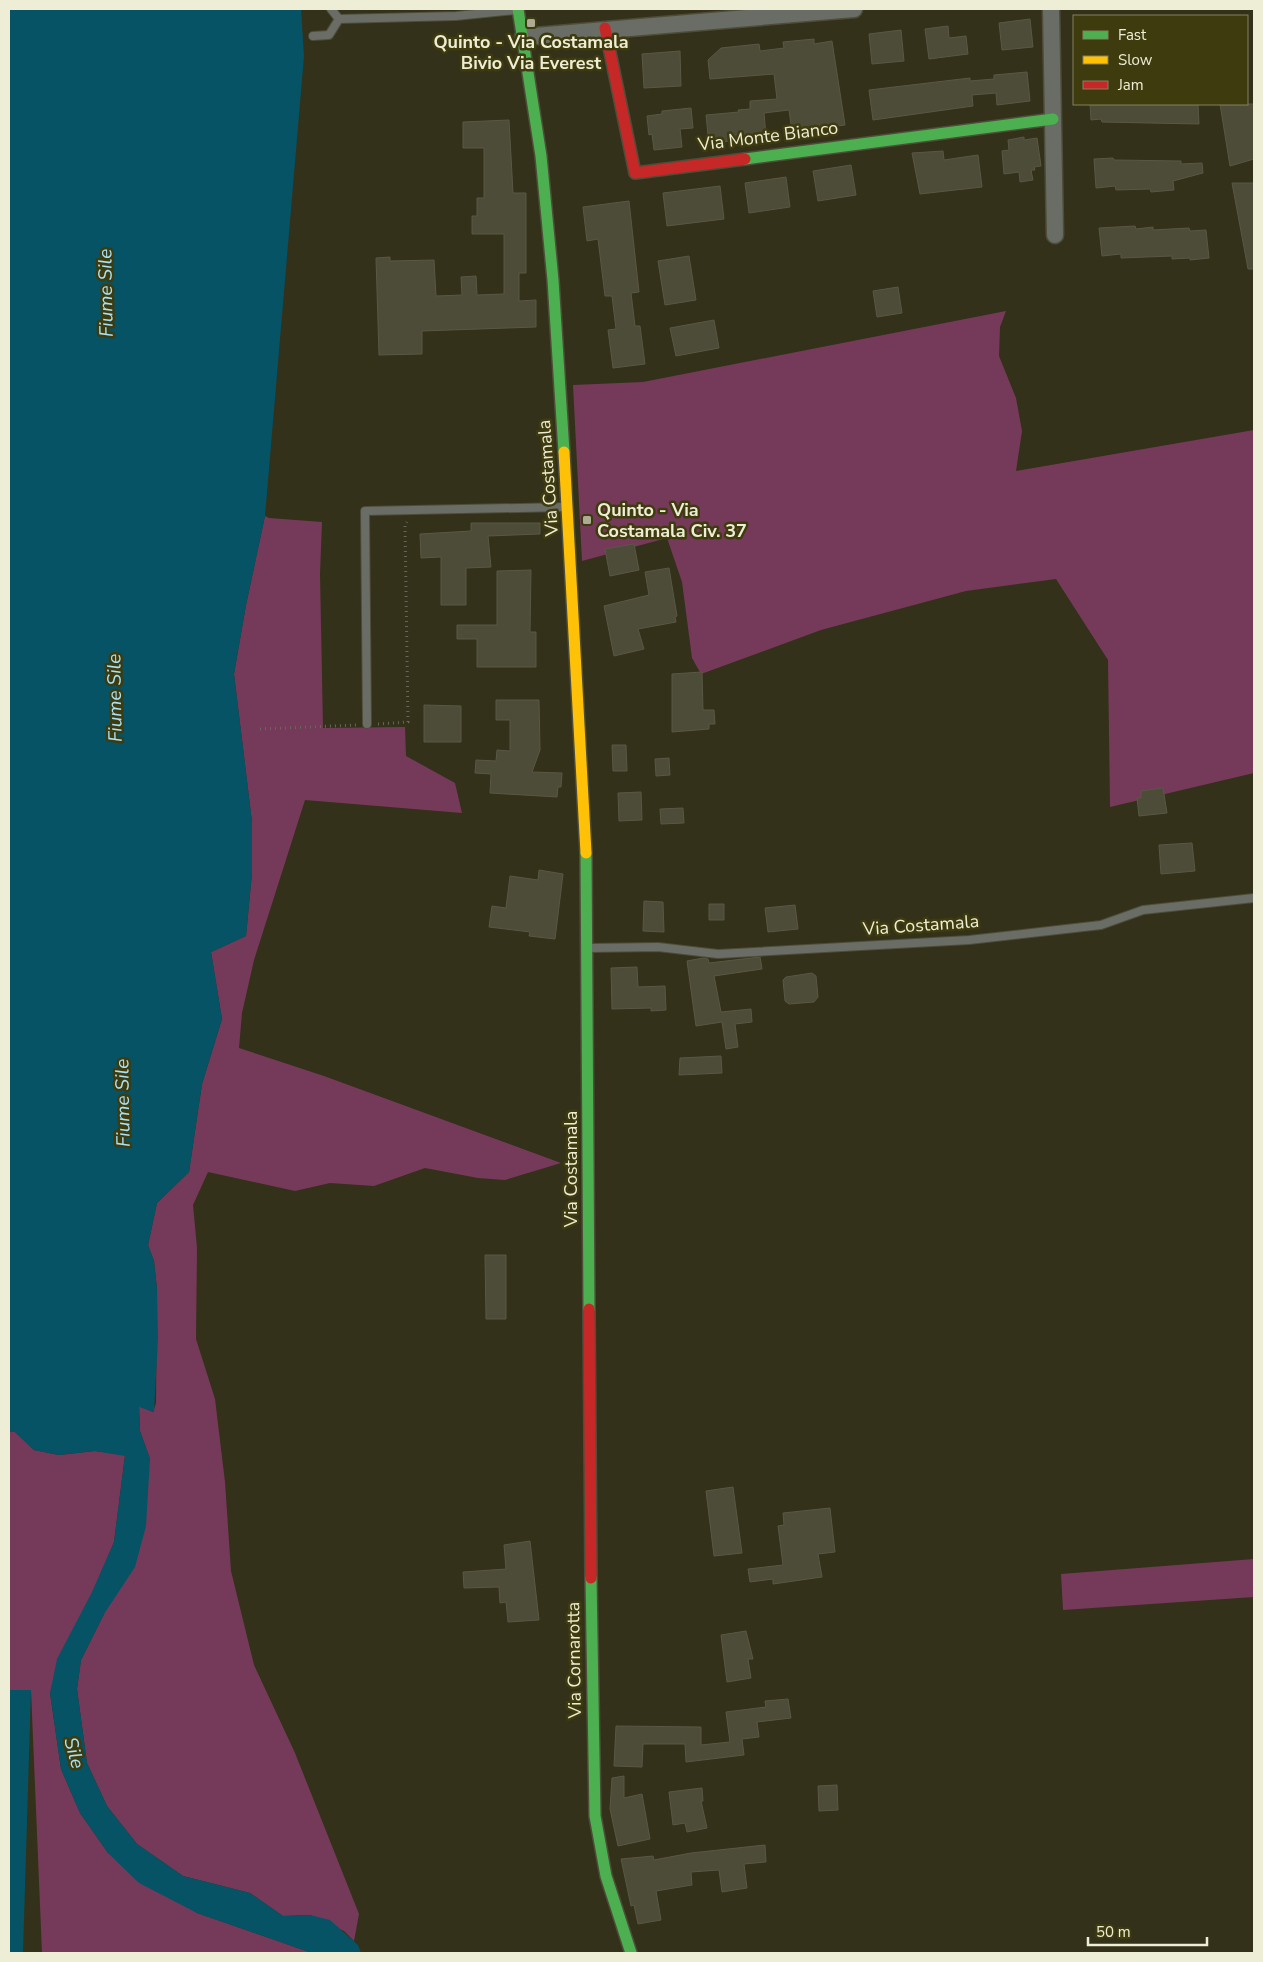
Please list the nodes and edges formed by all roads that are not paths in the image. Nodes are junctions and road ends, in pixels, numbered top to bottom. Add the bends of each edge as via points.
1 (331, 9) edge
2 (518, 9) edge
3 (854, 9) edge
4 (1051, 9) edge
5 (339, 19) junction
6 (605, 28) junction
7 (313, 36) dead end
8 (523, 37) junction
9 (1053, 119) junction
10 (1055, 235) dead end
11 (568, 507) junction
12 (367, 724) dead end
13 (1254, 898) edge
14 (587, 948) junction
15 (589, 1361) joint
16 (630, 1953) edge

1 - 5 lane
2 - 5 lane via 456,16
2 - 8 main road, Via Costamala
3 - 6 street
4 - 9 street
5 - 7 lane via 330,35
6 - 8 street
6 - 9 main road, Via Monte Bianco via 635,174
8 - 11 main road, Via Costamala via 552,270
9 - 10 street
11 - 12 lane via 365,511
11 - 14 main road, Via Costamala via 586,845
13 - 14 lane, Via Costamala via 1143,910 1101,924 969,940 718,954 658,947
14 - 15 main road, Via Costamala
15 - 16 main road, Via Cornarotta via 593,1796 606,1882

